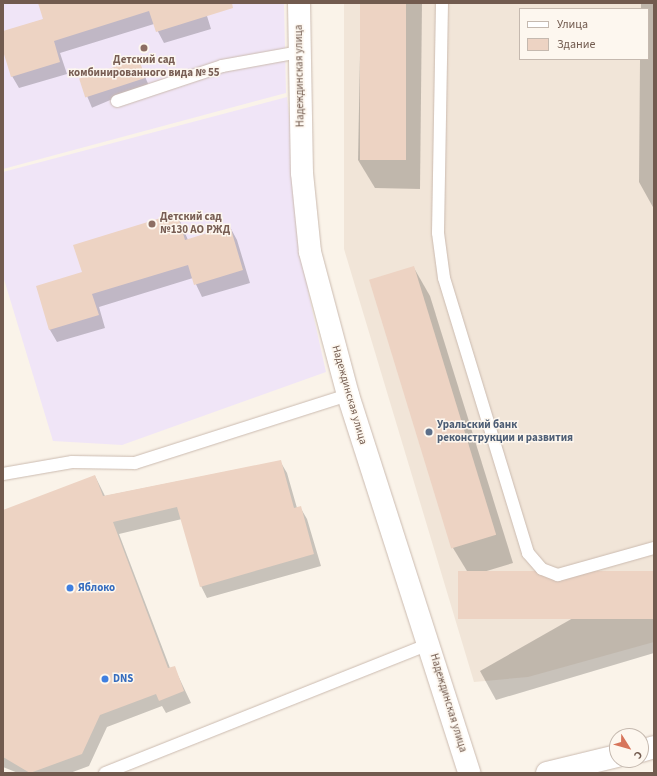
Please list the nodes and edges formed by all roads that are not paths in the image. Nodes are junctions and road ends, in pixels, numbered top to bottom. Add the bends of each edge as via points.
1 (299, 3) edge
2 (442, 3) edge
3 (299, 52) junction
4 (117, 101) dead end
5 (348, 395) junction
6 (3, 474) edge
7 (654, 548) edge
8 (429, 644) junction
9 (609, 758) edge
10 (105, 773) edge
11 (470, 773) edge
12 (547, 773) edge

1 - 3 street, Надеждинская улица
2 - 7 lane via 438,234 444,278 528,553 542,569 558,575
3 - 4 lane via 222,66
3 - 5 street, Надеждинская улица via 302,173 310,252
5 - 6 lane via 135,463 72,462
5 - 8 street, Надеждинская улица
8 - 10 lane
8 - 11 street, Надеждинская улица
9 - 12 street

